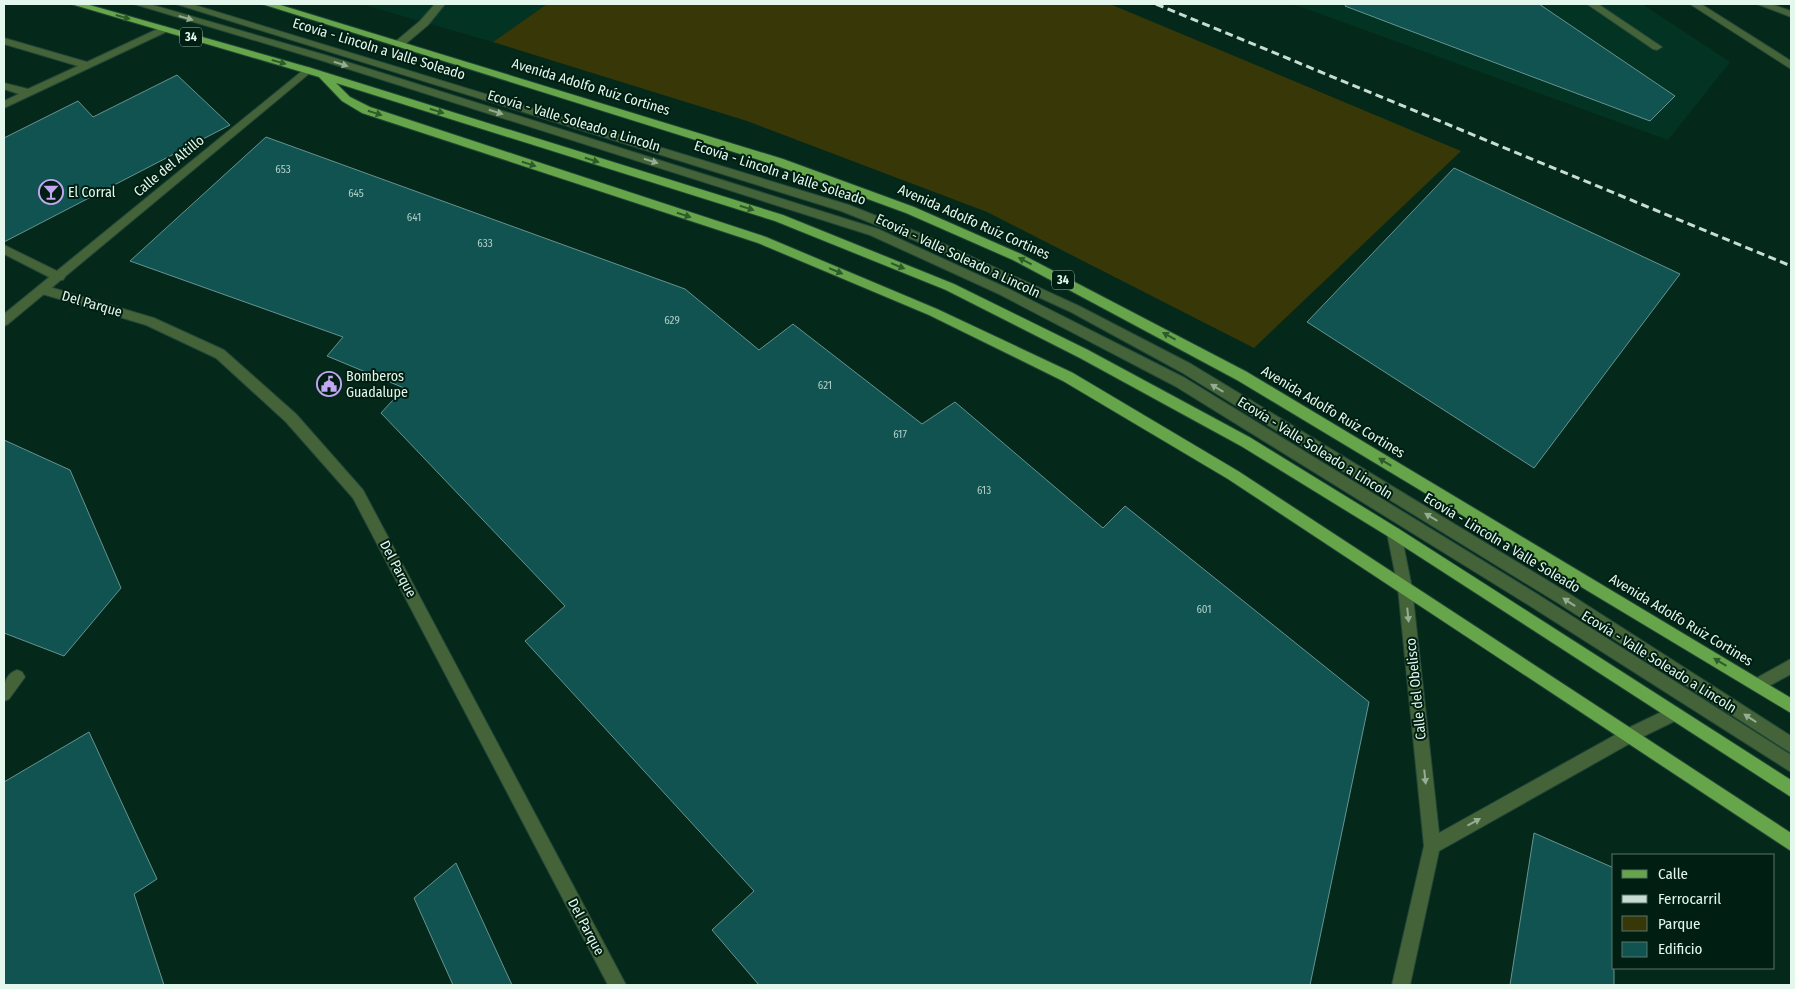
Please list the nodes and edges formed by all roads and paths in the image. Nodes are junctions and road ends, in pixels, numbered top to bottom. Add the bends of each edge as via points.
1 (76, 4) edge
2 (139, 4) edge
3 (182, 4) edge
4 (266, 4) edge
5 (440, 4) edge
6 (1592, 4) edge
7 (1694, 4) edge
8 (1762, 4) edge
9 (1791, 14) edge
10 (164, 29) junction
11 (4, 41) edge
12 (399, 44) junction
13 (1657, 47) dead end
14 (86, 65) junction
15 (1791, 66) edge
16 (307, 70) junction
17 (322, 75) junction
18 (4, 86) edge
19 (28, 93) junction
20 (4, 105) edge
21 (4, 249) edge
22 (59, 277) junction
23 (43, 290) junction
24 (4, 321) edge
25 (1394, 533) junction
26 (1405, 588) junction
27 (1791, 666) edge
28 (18, 677) dead end
29 (1758, 685) junction
30 (4, 694) edge
31 (1791, 706) edge
32 (1674, 714) junction
33 (1630, 735) junction
34 (1791, 745) edge
35 (1791, 764) edge
36 (1791, 789) edge
37 (1791, 843) edge
38 (1432, 846) junction
39 (617, 985) edge
40 (1401, 985) edge

1 -> 10 main road, 34
2 -> 35 street, Ecovía - Valle Soleado a Lincoln via 321,57 874,232 995,287 1180,382 1532,599
34 -> 3 street, Ecovía - Lincoln a Valle Soleado via 1563,598 1203,379 1067,305 918,237 845,208
4 - 12 main road, Avenida Adolfo Ruíz Cortines / 34
5 - 12 street
6 - 13 street
7 - 15 street
8 - 9 street
10 - 14 street
10 -> 16 main road, 34
11 - 14 street
29 -> 12 main road, Avenida Adolfo Ruíz Cortines / 34 via 1242,376 1017,257 910,210 780,162
14 - 19 street
16 - 17 main road, 34
16 - 22 street, Calle del Altillo
17 -> 25 main road, 34 via 779,218 950,287 1084,354 1246,442
17 -> 26 main road, 34 via 346,98 366,110 762,240 951,321 1068,377 1233,475
18 - 19 street
19 - 20 street
21 - 22 street
22 - 23 street, Calle del Altillo
23 - 24 street, Calle del Altillo
23 - 39 street, Del Parque via 150,321 220,354 291,418 358,494
25 - 26 street, Calle del Obelisco
25 - 32 main road, 34
26 - 33 main road, 34
26 -> 38 street, Calle del Obelisco
27 - 29 street
28 - 30 street
29 - 31 main road, Avenida Adolfo Ruíz Cortines / 34
32 - 33 street
32 - 36 main road, 34
33 - 37 main road, 34
38 -> 33 street
38 - 40 street, Calle del Obelisco

